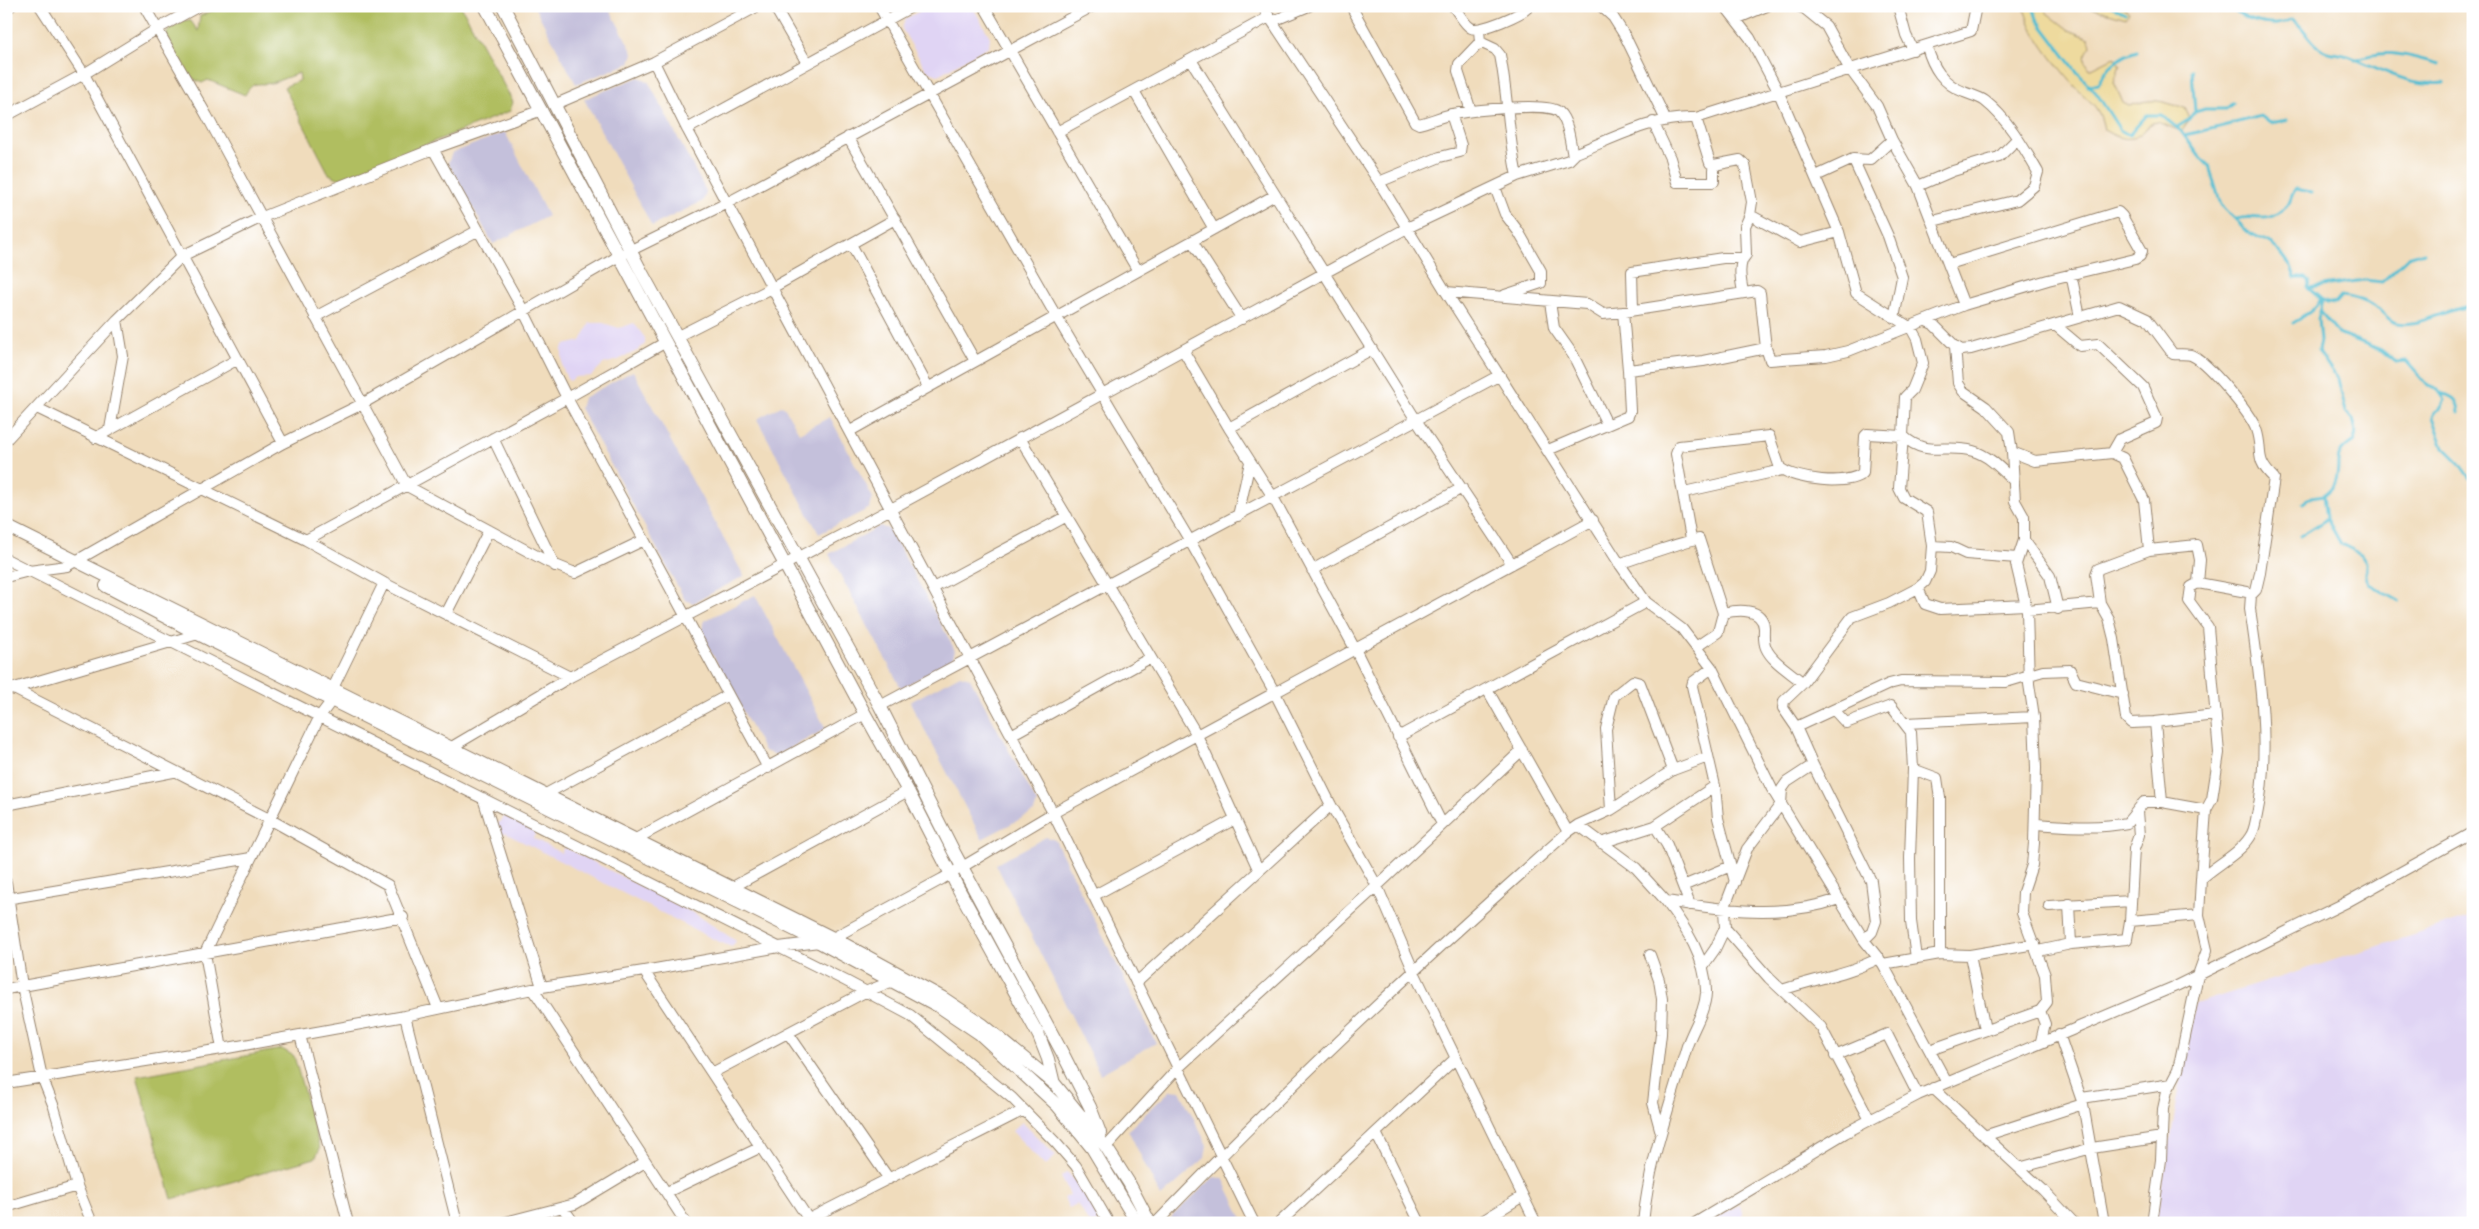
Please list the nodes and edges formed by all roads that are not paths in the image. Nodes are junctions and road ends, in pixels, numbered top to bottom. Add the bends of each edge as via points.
1 (11, 6) edge
2 (40, 6) edge
3 (199, 6) edge
4 (485, 6) edge
5 (503, 6) edge
6 (758, 6) edge
7 (774, 6) edge
8 (879, 6) edge
9 (913, 6) edge
10 (984, 6) edge
11 (1092, 6) edge
12 (1262, 6) edge
13 (1309, 6) edge
14 (1351, 6) edge
15 (1454, 6) edge
16 (1529, 6) edge
17 (1600, 6) edge
18 (1725, 6) edge
19 (1767, 6) edge
20 (1797, 6) edge
21 (1898, 6) edge
22 (1976, 6) edge
23 (6, 8) edge
24 (146, 8) edge
25 (1271, 19) junction
26 (1736, 19) junction
27 (887, 20) junction
28 (156, 29) junction
29 (1478, 30) junction
30 (1480, 42) junction
31 (1927, 47) junction
32 (1010, 50) junction
33 (1913, 50) junction
34 (1191, 60) junction
35 (654, 62) junction
36 (807, 63) junction
37 (1849, 68) junction
38 (84, 74) junction
39 (1134, 91) junction
40 (1779, 93) junction
41 (929, 94) junction
42 (556, 104) junction
43 (1508, 108) junction
44 (542, 110) junction
45 (1470, 111) junction
46 (1451, 114) junction
47 (6, 116) edge
48 (1696, 118) junction
49 (1666, 120) junction
50 (1653, 122) junction
51 (687, 129) junction
52 (1058, 132) junction
53 (848, 137) junction
54 (2018, 139) junction
55 (1892, 140) junction
56 (433, 149) junction
57 (1573, 156) junction
58 (1853, 159) junction
59 (1714, 164) junction
60 (1518, 176) junction
61 (1816, 176) junction
62 (1379, 182) junction
63 (1918, 186) junction
64 (1494, 187) junction
65 (1275, 195) junction
66 (727, 203) junction
67 (1750, 215) junction
68 (260, 218) junction
69 (895, 220) junction
70 (1933, 221) junction
71 (1407, 228) junction
72 (1214, 229) junction
73 (477, 231) junction
74 (1839, 232) junction
75 (1192, 241) junction
76 (851, 244) junction
77 (625, 254) junction
78 (182, 256) junction
79 (1742, 258) junction
80 (1949, 264) junction
81 (1138, 270) junction
82 (1325, 274) junction
83 (2071, 274) junction
84 (772, 288) junction
85 (1446, 292) junction
86 (1743, 292) junction
87 (1499, 297) junction
88 (1550, 302) junction
89 (1964, 305) junction
90 (523, 310) junction
91 (1628, 311) junction
92 (1056, 316) junction
93 (315, 317) junction
94 (2080, 317) junction
95 (1894, 318) junction
96 (1242, 319) junction
97 (117, 320) junction
98 (1926, 321) junction
99 (2055, 325) junction
100 (1911, 328) junction
101 (672, 339) junction
102 (1955, 346) junction
103 (1766, 348) junction
104 (1372, 349) junction
105 (1183, 350) junction
106 (238, 359) junction
107 (975, 360) junction
108 (1628, 370) junction
109 (1500, 375) junction
110 (928, 387) junction
111 (1102, 394) junction
112 (567, 398) junction
113 (362, 404) junction
114 (37, 408) junction
115 (1416, 420) junction
116 (1607, 424) junction
117 (1228, 428) junction
118 (110, 429) junction
119 (850, 431) junction
120 (1903, 436) junction
121 (95, 438) junction
122 (493, 438) junction
123 (1020, 438) junction
124 (6, 440) edge
125 (283, 443) junction
126 (1548, 450) junction
127 (2012, 452) junction
128 (2112, 453) junction
129 (1250, 462) junction
130 (1782, 470) junction
131 (2014, 481) junction
132 (407, 486) junction
133 (1462, 488) junction
134 (202, 490) junction
135 (1684, 492) junction
136 (1273, 497) junction
137 (891, 509) junction
138 (1066, 516) junction
139 (1238, 516) junction
140 (1593, 520) junction
141 (6, 526) edge
142 (489, 530) junction
143 (6, 535) edge
144 (1691, 539) junction
145 (306, 540) junction
146 (644, 540) junction
147 (2024, 540) junction
148 (1190, 542) junction
149 (1932, 546) junction
150 (2149, 550) junction
151 (797, 557) junction
152 (2017, 558) junction
153 (6, 559) edge
154 (71, 563) junction
155 (786, 564) junction
156 (1512, 564) junction
157 (1620, 564) junction
158 (555, 566) junction
159 (1312, 570) junction
160 (30, 571) junction
161 (6, 577) edge
162 (2198, 582) junction
163 (384, 584) junction
164 (1108, 586) junction
165 (933, 588) junction
166 (1918, 588) junction
167 (2251, 595) junction
168 (1646, 602) junction
169 (2100, 603) junction
170 (2027, 607) junction
171 (2058, 608) junction
172 (1723, 613) junction
173 (446, 614) junction
174 (686, 618) junction
175 (198, 634) junction
176 (170, 642) junction
177 (1696, 647) junction
178 (1355, 649) junction
179 (1150, 658) junction
180 (971, 659) junction
181 (1712, 668) junction
182 (2029, 675) junction
183 (570, 677) junction
184 (1803, 683) junction
185 (9, 689) edge
186 (1487, 689) junction
187 (1275, 693) junction
188 (2123, 694) junction
189 (332, 695) junction
190 (728, 696) junction
191 (880, 706) junction
192 (1834, 710) junction
193 (865, 714) junction
194 (2215, 714) junction
195 (320, 716) junction
196 (2034, 717) junction
197 (2154, 722) junction
198 (1906, 723) junction
199 (1796, 727) junction
200 (1011, 735) junction
201 (1197, 735) junction
202 (1398, 737) junction
203 (450, 748) junction
204 (1522, 750) junction
205 (1708, 757) junction
206 (1813, 765) junction
207 (768, 768) junction
208 (1913, 769) junction
209 (1673, 770) junction
210 (173, 772) junction
211 (1715, 786) junction
212 (908, 791) junction
213 (544, 795) junction
214 (483, 798) junction
215 (2162, 802) junction
216 (1781, 804) junction
217 (6, 805) edge
218 (1332, 805) junction
219 (1611, 810) junction
220 (2206, 810) junction
221 (2137, 812) junction
222 (1053, 813) junction
223 (1235, 819) junction
224 (271, 820) junction
225 (1442, 824) junction
226 (2036, 824) junction
227 (1578, 825) junction
228 (1655, 826) junction
229 (1568, 832) junction
230 (2473, 832) edge
231 (634, 840) junction
232 (1601, 843) junction
233 (251, 858) junction
234 (1732, 866) junction
235 (962, 867) junction
236 (1259, 871) junction
237 (950, 874) junction
238 (2201, 879) junction
239 (6, 882) edge
240 (1736, 883) junction
241 (1377, 886) junction
242 (1684, 886) junction
243 (732, 888) junction
244 (1093, 896) junction
245 (7, 899) edge
246 (1839, 899) junction
247 (1666, 901) junction
248 (2131, 901) junction
249 (1690, 904) junction
250 (2069, 904) junction
251 (2049, 906) dead end
252 (1724, 909) junction
253 (2199, 915) junction
254 (403, 917) junction
255 (2130, 920) junction
256 (1725, 928) junction
257 (833, 938) junction
258 (1864, 940) junction
259 (820, 942) junction
260 (2071, 944) junction
261 (778, 947) junction
262 (2036, 948) junction
263 (204, 954) junction
264 (1940, 954) junction
265 (1650, 955) dead end
266 (1970, 955) junction
267 (1916, 958) junction
268 (1881, 961) junction
269 (1703, 966) junction
270 (644, 971) junction
271 (1414, 972) junction
272 (2198, 975) junction
273 (893, 981) junction
274 (1136, 983) junction
275 (22, 986) junction
276 (538, 988) junction
277 (6, 989) edge
278 (1782, 990) junction
279 (865, 992) junction
280 (438, 1008) junction
281 (2040, 1011) junction
282 (405, 1016) junction
283 (1985, 1030) junction
284 (788, 1033) junction
285 (2059, 1034) junction
286 (300, 1035) junction
287 (2041, 1041) junction
288 (222, 1049) junction
289 (1930, 1050) junction
290 (1835, 1056) junction
291 (1456, 1058) junction
292 (1178, 1068) junction
293 (712, 1073) junction
294 (42, 1077) junction
295 (1946, 1082) junction
296 (6, 1083) edge
297 (1054, 1083) junction
298 (2171, 1084) junction
299 (1933, 1088) junction
300 (1046, 1095) junction
301 (1918, 1095) junction
302 (2083, 1101) junction
303 (1024, 1110) junction
304 (1870, 1120) junction
305 (1660, 1129) junction
306 (1376, 1133) junction
307 (1984, 1136) junction
308 (2162, 1137) junction
309 (761, 1147) junction
310 (1106, 1147) junction
311 (2092, 1148) junction
312 (1221, 1156) junction
313 (645, 1162) junction
314 (2020, 1168) junction
315 (889, 1179) junction
316 (77, 1186) junction
317 (666, 1192) junction
318 (1523, 1196) junction
319 (6, 1208) edge
320 (563, 1208) junction
321 (810, 1221) edge
322 (92, 1223) edge
323 (348, 1223) edge
324 (457, 1223) edge
325 (502, 1223) edge
326 (574, 1223) edge
327 (686, 1223) edge
328 (1109, 1223) edge
329 (1137, 1223) edge
330 (1150, 1223) edge
331 (1156, 1223) edge
332 (1254, 1223) edge
333 (1279, 1223) edge
334 (1420, 1223) edge
335 (1479, 1223) edge
336 (1536, 1223) edge
337 (1644, 1223) edge
338 (1695, 1223) edge
339 (2074, 1223) edge
340 (2104, 1223) edge
341 (2152, 1223) edge

1 - 23 street
2 - 38 street
3 - 28 street
4 - 44 street
5 - 42 street
6 - 35 street
7 - 36 street
8 - 27 street
9 - 27 street
10 - 32 street
11 - 32 street
12 - 25 street
13 - 25 street
14 - 46 street via 1415,122 1420,124
15 - 29 street via 1471,28
16 - 29 street via 1523,14
17 - 49 street via 1613,17 1625,36
18 - 26 street
19 - 26 street
20 - 37 street via 1826,26
21 - 33 street
22 - 31 street via 1971,31
24 - 28 street
25 - 34 street
25 - 62 street
26 - 40 street via 1760,55
27 - 36 street
27 - 41 street
28 - 38 street
28 - 68 street via 207,116
29 - 30 street
30 - 43 street via 1500,54
30 - 45 street via 1459,64 1458,71
31 - 33 street
31 - 54 street via 1932,65 1950,87 1984,100
32 - 41 street
32 - 52 street
33 - 37 street
34 - 39 street
34 - 65 street
35 - 42 street
35 - 51 street
36 - 51 street
37 - 40 street
37 - 55 street via 1877,106
38 - 47 street
38 - 78 street
39 - 52 street
39 - 72 street
40 - 48 street
40 - 61 street
41 - 53 street
41 - 92 street
42 - 77 street
43 - 45 street
43 - 57 street via 1551,108 1558,111 1565,121
43 - 60 street via 1512,154
44 - 56 street
44 - 77 street
45 - 46 street
46 - 62 street via 1461,145 1460,152
48 - 49 street
48 - 59 street via 1708,159
49 - 50 street
50 - 57 street
50 - 59 street via 1677,182 1712,182
51 - 66 street
52 - 81 street
53 - 66 street
53 - 69 street
54 - 63 street via 1999,157
54 - 70 street via 2038,172 2038,179 2028,192 2017,200
55 - 58 street via 1870,160
55 - 63 street
56 - 68 street
56 - 73 street
57 - 60 street
58 - 61 street
58 - 95 street via 1888,236 1902,277
59 - 67 street via 1743,160 1750,189
60 - 64 street
61 - 74 street
62 - 71 street
63 - 70 street
64 - 71 street
64 - 87 street via 1505,214 1526,244 1542,278 1541,282
65 - 72 street
65 - 82 street
66 - 77 street
66 - 84 street
67 - 74 street via 1800,242
67 - 79 street via 1746,226 1746,255
68 - 78 street
68 - 93 street
69 - 76 street
69 - 107 street
70 - 80 street
71 - 82 street
71 - 85 street
72 - 75 street
73 - 90 street
73 - 93 street
74 - 95 street via 1856,293
75 - 81 street
75 - 96 street
76 - 84 street
76 - 110 street
77 - 90 street
77 - 101 street
78 - 97 street
78 - 106 street
79 - 86 street
79 - 91 street via 1632,272
80 - 83 street via 2120,214 2140,246 2140,256
80 - 89 street
81 - 92 street
82 - 96 street
82 - 104 street
83 - 89 street
83 - 94 street
84 - 101 street
84 - 119 street
85 - 87 street
85 - 109 street
86 - 91 street
86 - 103 street via 1760,293
87 - 88 street
88 - 91 street via 1587,304 1603,314
88 - 116 street via 1554,328 1573,355
89 - 98 street
90 - 112 street
90 - 113 street
91 - 108 street
92 - 107 street
92 - 111 street
93 - 113 street
94 - 99 street
94 - 167 street via 2119,306 2147,319 2170,352 2192,356 2234,396 2255,426 2261,464 2274,478 2274,483 2260,572 2256,590
95 - 100 street
96 - 105 street
97 - 114 street
97 - 118 street via 123,356
98 - 100 street
98 - 102 street via 1938,328
99 - 102 street via 1971,349 1961,350
99 - 128 street via 2080,346 2098,344 2143,387 2154,410 2156,423 2120,439
100 - 103 street via 1826,356 1770,360
100 - 120 street via 1923,363 1912,390 1905,397
101 - 112 street
101 - 151 street
101 - 155 street
102 - 127 street via 1958,383 2009,432
103 - 108 street via 1703,361
104 - 115 street
104 - 117 street
105 - 111 street
105 - 117 street
106 - 118 street
106 - 125 street
107 - 110 street
108 - 116 street via 1629,414
109 - 115 street
109 - 126 street
110 - 119 street
111 - 123 street
111 - 148 street
112 - 122 street
112 - 146 street
113 - 125 street
113 - 132 street
114 - 121 street
114 - 124 street
115 - 133 street
115 - 136 street
116 - 126 street
117 - 129 street
118 - 121 street
119 - 137 street
120 - 130 street via 1866,434 1863,471 1857,477 1816,480
120 - 131 street via 1921,448 1962,448 1975,452 1989,459
120 - 149 street via 1899,488 1904,498 1927,512
121 - 134 street
122 - 132 street
122 - 158 street
123 - 137 street
123 - 138 street
125 - 134 street
126 - 140 street
127 - 128 street via 2035,461
127 - 131 street
128 - 150 street via 2123,458 2144,500
129 - 136 street
129 - 139 street
130 - 135 street
130 - 135 street via 1769,436 1679,446 1676,454
131 - 147 street via 2015,501 2024,517
132 - 142 street
132 - 145 street
133 - 156 street
133 - 159 street
134 - 145 street
134 - 154 street
135 - 144 street
136 - 139 street
136 - 159 street
137 - 151 street
137 - 165 street
138 - 164 street
138 - 165 street
139 - 148 street
140 - 156 street
140 - 157 street
141 - 154 street
142 - 158 street
142 - 173 street
143 - 154 street
144 - 157 street
144 - 172 street via 1701,542
145 - 163 street
146 - 158 street via 579,572
146 - 174 street
147 - 152 street
147 - 171 street via 2050,576
148 - 164 street
148 - 187 street
149 - 152 street via 1951,547 1966,554
149 - 166 street via 1928,577
150 - 162 street via 2197,545 2200,560
150 - 169 street via 2097,571
151 - 155 street
151 - 191 street
152 - 170 street
153 - 160 street
154 - 160 street
154 - 175 street
154 - 189 street
155 - 174 street
155 - 193 street
156 - 178 street
157 - 168 street
159 - 178 street
160 - 161 street
160 - 176 street
162 - 167 street via 2238,589
162 - 194 street via 2191,587 2189,601 2208,627
163 - 173 street
163 - 189 street
164 - 179 street
164 - 180 street
165 - 180 street
166 - 170 street via 1925,604 1940,610
166 - 184 street via 1852,617
167 - 238 street via 2264,732 2261,798 2250,837
168 - 177 street via 1682,629
168 - 186 street
169 - 171 street
169 - 188 street via 2109,619
170 - 171 street
170 - 182 street
172 - 177 street via 1718,632
172 - 184 street via 1738,610 1757,614 1764,627 1766,648 1773,659
173 - 183 street
174 - 183 street
174 - 190 street
175 - 176 street
175 - 189 street
176 - 185 street
176 - 195 street
177 - 181 street
178 - 187 street
178 - 202 street
179 - 200 street
179 - 201 street
180 - 191 street
180 - 200 street
181 - 205 street via 1692,686
181 - 216 street
182 - 188 street via 2070,670 2076,682
182 - 192 street via 2006,682 1901,681
182 - 196 street
183 - 203 street
184 - 199 street via 1783,704
185 - 210 street
186 - 202 street
186 - 204 street
187 - 201 street
187 - 218 street
188 - 197 street via 2128,721 2139,724
189 - 195 street
189 - 203 street
189 - 259 street
190 - 207 street
190 - 213 street
191 - 235 street
192 - 198 street via 1846,723 1891,706
192 - 199 street
193 - 207 street
193 - 212 street
194 - 197 street
194 - 220 street via 2218,752 2212,800
195 - 214 street
195 - 224 street
196 - 198 street
196 - 226 street
197 - 215 street
198 - 208 street via 1911,732
199 - 206 street
200 - 222 street
201 - 222 street
201 - 223 street
202 - 225 street
203 - 213 street
204 - 225 street
204 - 229 street
205 - 209 street
205 - 211 street
206 - 216 street via 1787,782 1782,789
206 - 258 street via 1870,881 1876,921
207 - 231 street
208 - 264 street via 1937,778 1940,798
208 - 267 street via 1910,858 1911,920
209 - 219 street
209 - 219 street via 1640,683 1633,681 1614,696 1606,729
210 - 217 street
210 - 224 street
211 - 228 street
211 - 234 street via 1718,818
212 - 237 street
212 - 243 street
213 - 231 street
214 - 261 street
214 - 276 street
215 - 220 street
215 - 221 street via 2144,802
216 - 240 street via 1747,849
216 - 246 street
218 - 236 street
218 - 241 street
219 - 227 street
220 - 238 street
221 - 226 street via 2127,823 2111,826 2092,828
221 - 248 street via 2139,835 2134,849
222 - 235 street
222 - 244 street
223 - 236 street
223 - 244 street
224 - 233 street
224 - 254 street via 388,884
225 - 241 street
226 - 262 street via 2022,913
227 - 229 street
227 - 232 street
228 - 232 street
228 - 242 street via 1667,845
229 - 271 street
230 - 272 street via 2347,902
231 - 243 street
232 - 247 street via 1636,868
233 - 245 street
233 - 263 street
234 - 240 street
234 - 242 street
235 - 237 street
235 - 310 street via 1064,1056
236 - 274 street
237 - 257 street
237 - 297 street via 1039,1036
238 - 253 street
239 - 245 street
240 - 252 street
241 - 271 street
241 - 292 street
242 - 249 street
243 - 257 street
244 - 274 street
245 - 275 street
246 - 252 street via 1788,911
246 - 258 street
247 - 249 street
247 - 269 street via 1695,946
248 - 250 street
248 - 255 street
249 - 252 street
250 - 251 street
250 - 260 street
252 - 256 street
253 - 255 street
253 - 272 street via 2207,950
254 - 263 street
254 - 280 street
255 - 260 street via 2127,939
256 - 269 street
256 - 278 street
257 - 259 street
257 - 297 street via 943,998 982,1024
258 - 268 street
259 - 261 street
259 - 273 street
260 - 262 street
261 - 270 street
261 - 279 street
262 - 266 street
262 - 281 street via 2046,975 2048,994 2047,1002
263 - 275 street
263 - 288 street
264 - 266 street
264 - 267 street
265 - 305 street via 1662,999 1653,1103
266 - 283 street
267 - 268 street
268 - 278 street
268 - 289 street
269 - 305 street via 1704,1006
270 - 276 street
270 - 293 street
271 - 291 street
271 - 312 street
272 - 285 street
272 - 298 street via 2178,1070
273 - 279 street
273 - 300 street via 980,1034
274 - 292 street
275 - 277 street
275 - 294 street
276 - 280 street
276 - 313 street
278 - 290 street via 1821,1028
279 - 284 street
279 - 303 street via 910,1015
280 - 282 street
281 - 283 street
281 - 287 street via 2046,1024
282 - 286 street
282 - 324 street
283 - 289 street
284 - 293 street
284 - 315 street
285 - 287 street
285 - 302 street
286 - 288 street
286 - 323 street
287 - 295 street
288 - 294 street
289 - 295 street
290 - 301 street via 1887,1034
290 - 304 street
291 - 306 street
291 - 318 street
292 - 310 street
292 - 312 street
293 - 309 street
294 - 296 street
294 - 316 street
295 - 299 street
297 - 300 street
297 - 310 street
298 - 302 street
298 - 308 street via 2163,1109
299 - 301 street
299 - 307 street
300 - 329 street via 1092,1148
301 - 304 street
302 - 307 street
302 - 311 street
303 - 315 street
303 - 328 street via 1076,1166
304 - 338 street
305 - 337 street via 1650,1172
306 - 333 street
306 - 334 street
307 - 314 street
308 - 311 street
308 - 341 street
309 - 317 street
309 - 321 street
310 - 330 street
311 - 314 street
311 - 340 street
312 - 331 street
312 - 332 street
313 - 317 street
313 - 320 street via 597,1192
314 - 339 street
315 - 321 street
316 - 319 street
316 - 322 street
317 - 327 street
318 - 335 street
318 - 336 street
320 - 325 street
320 - 326 street

